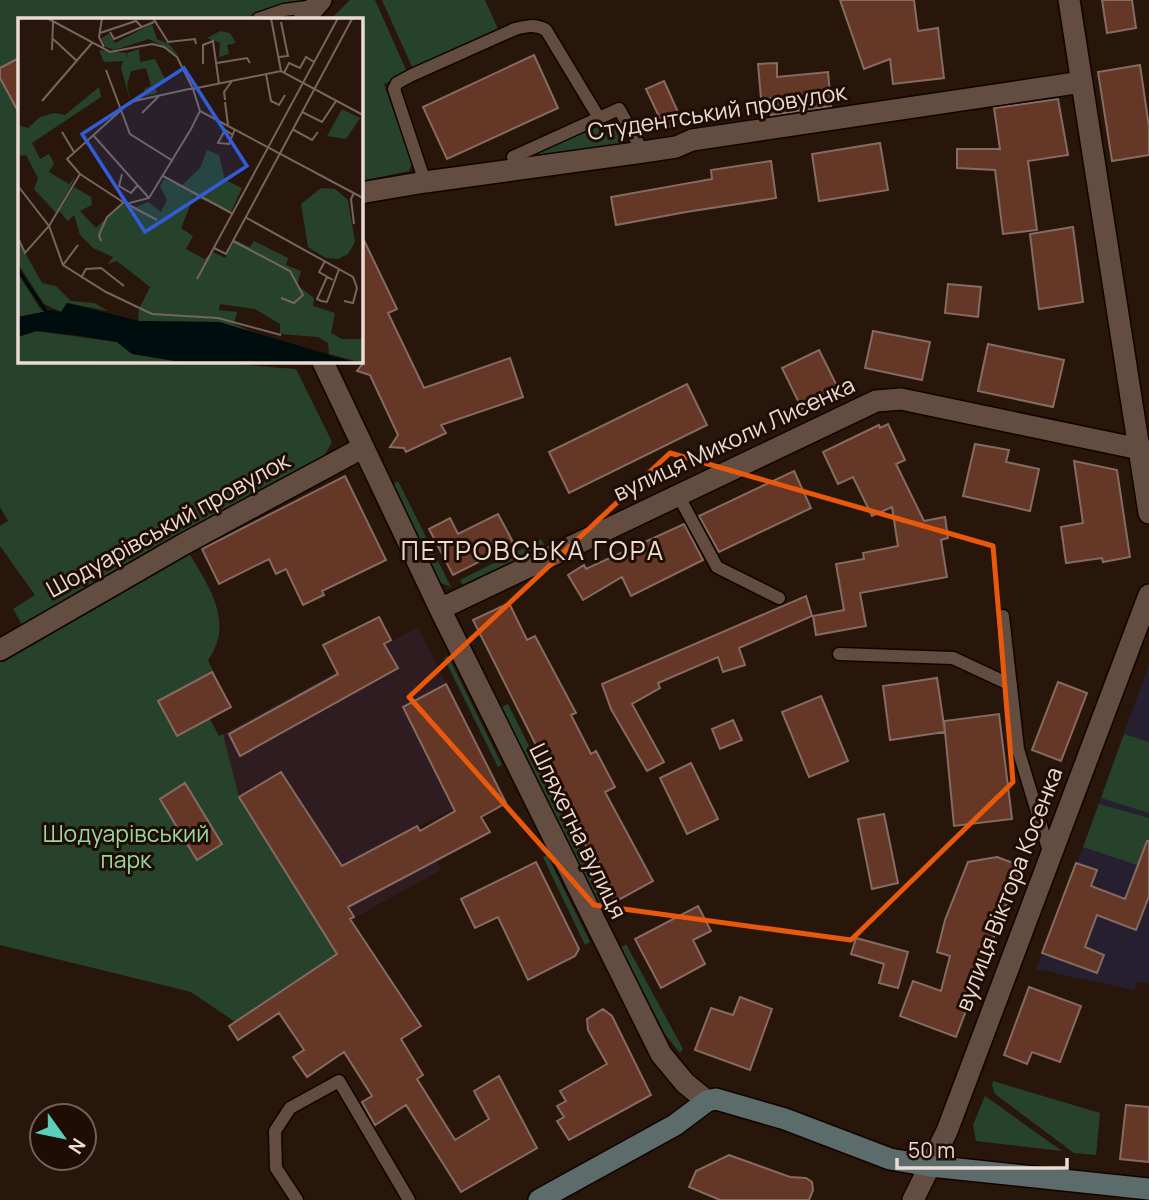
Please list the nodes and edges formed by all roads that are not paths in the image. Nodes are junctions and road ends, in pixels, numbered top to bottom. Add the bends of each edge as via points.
1 (1069, 0) edge
2 (314, 8) edge
3 (261, 18) edge
4 (1082, 82) junction
5 (598, 118) junction
6 (643, 152) junction
7 (519, 169) junction
8 (425, 182) junction
9 (362, 193) edge
10 (323, 362) edge
11 (362, 448) junction
12 (1144, 449) edge
13 (678, 495) junction
14 (1149, 513) edge
15 (1149, 595) edge
16 (779, 598) dead end
17 (440, 609) junction
18 (1003, 616) dead end
19 (0, 650) edge
20 (839, 653) dead end
21 (1011, 685) junction
22 (1050, 855) junction
23 (707, 1101) junction
24 (930, 1166) junction
25 (1149, 1189) edge
26 (297, 1200) edge
27 (409, 1200) edge
28 (539, 1200) edge
29 (913, 1200) edge

1 - 4 street
2 - 3 lane via 284,10
4 - 6 street, Студентський провулок via 692,140
4 - 12 street
5 - 6 lane via 619,108
5 - 7 lane via 513,157
5 - 8 lane via 546,30 539,26 516,29 397,83 394,89
6 - 7 street, Студентський провулок
7 - 8 street, Студентський провулок
8 - 9 street, Студентський провулок
10 - 11 street, Шляхетна вулиця
11 - 17 street, Шляхетна вулиця
11 - 19 street, Шодуарівський провулок
12 - 13 street, вулиця Миколи Лисенка via 889,398
12 - 14 street
13 - 16 lane via 717,568
13 - 17 street, вулиця Миколи Лисенка
15 - 22 street, вулиця Віктора Косенка
17 - 23 street, Шляхетна вулиця via 661,1054
18 - 21 lane
20 - 21 lane via 953,658
21 - 22 lane via 1018,749
22 - 24 street, вулиця Віктора Косенка
23 - 24 street via 716,1099 754,1110 890,1159
23 - 28 street via 675,1125
24 - 25 street
24 - 29 street, вулиця Віктора Косенка
26 - 27 lane via 276,1168 275,1131 290,1108 339,1081

